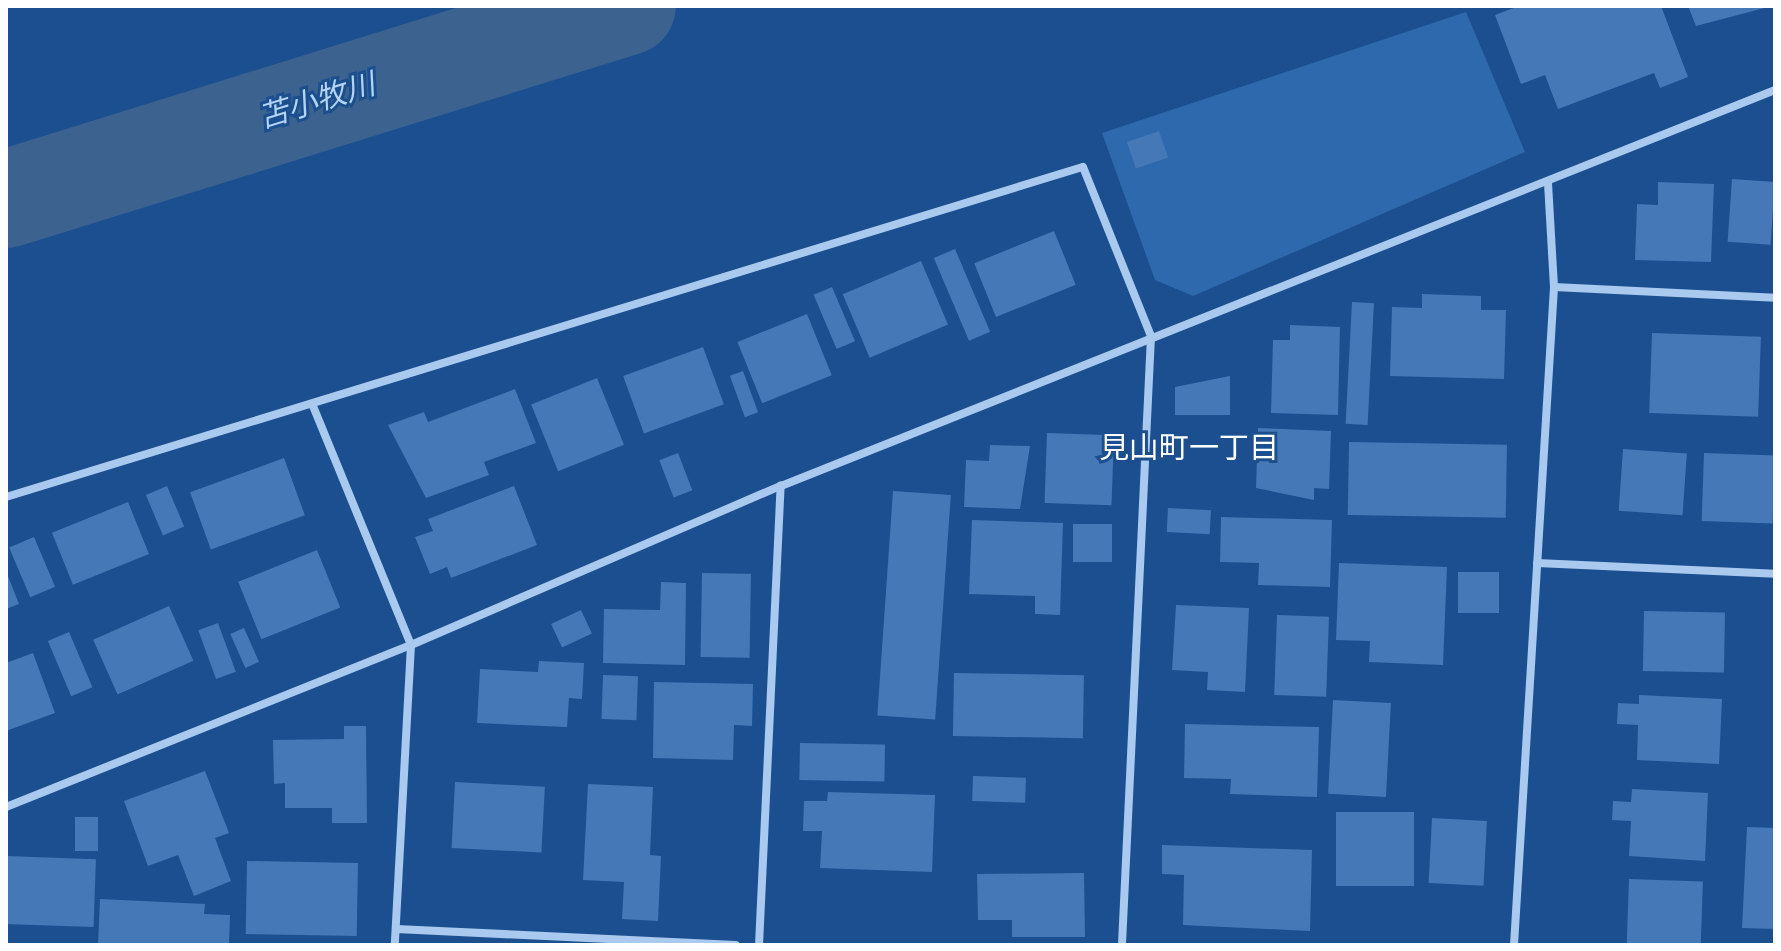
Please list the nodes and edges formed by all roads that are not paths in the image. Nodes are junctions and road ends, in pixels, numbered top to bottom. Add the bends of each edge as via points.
1 (1775, 90) edge
2 (1548, 182) junction
3 (1554, 287) junction
4 (1775, 298) edge
5 (1151, 336) junction
6 (313, 406) junction
7 (781, 486) junction
8 (6, 497) edge
9 (1537, 563) junction
10 (1775, 574) edge
11 (411, 645) junction
12 (6, 807) edge
13 (396, 929) junction
14 (395, 945) edge
15 (736, 945) edge
16 (759, 945) edge
17 (1122, 945) edge
18 (1514, 945) edge

1 - 2 street
2 - 3 street
2 - 5 street
3 - 4 street
3 - 9 street
5 - 6 street via 1083,167
5 - 7 street
5 - 17 street
6 - 8 street
6 - 11 street
7 - 11 street
7 - 16 street
9 - 10 street
9 - 18 street
11 - 12 street
11 - 13 street
13 - 14 street
13 - 15 street

